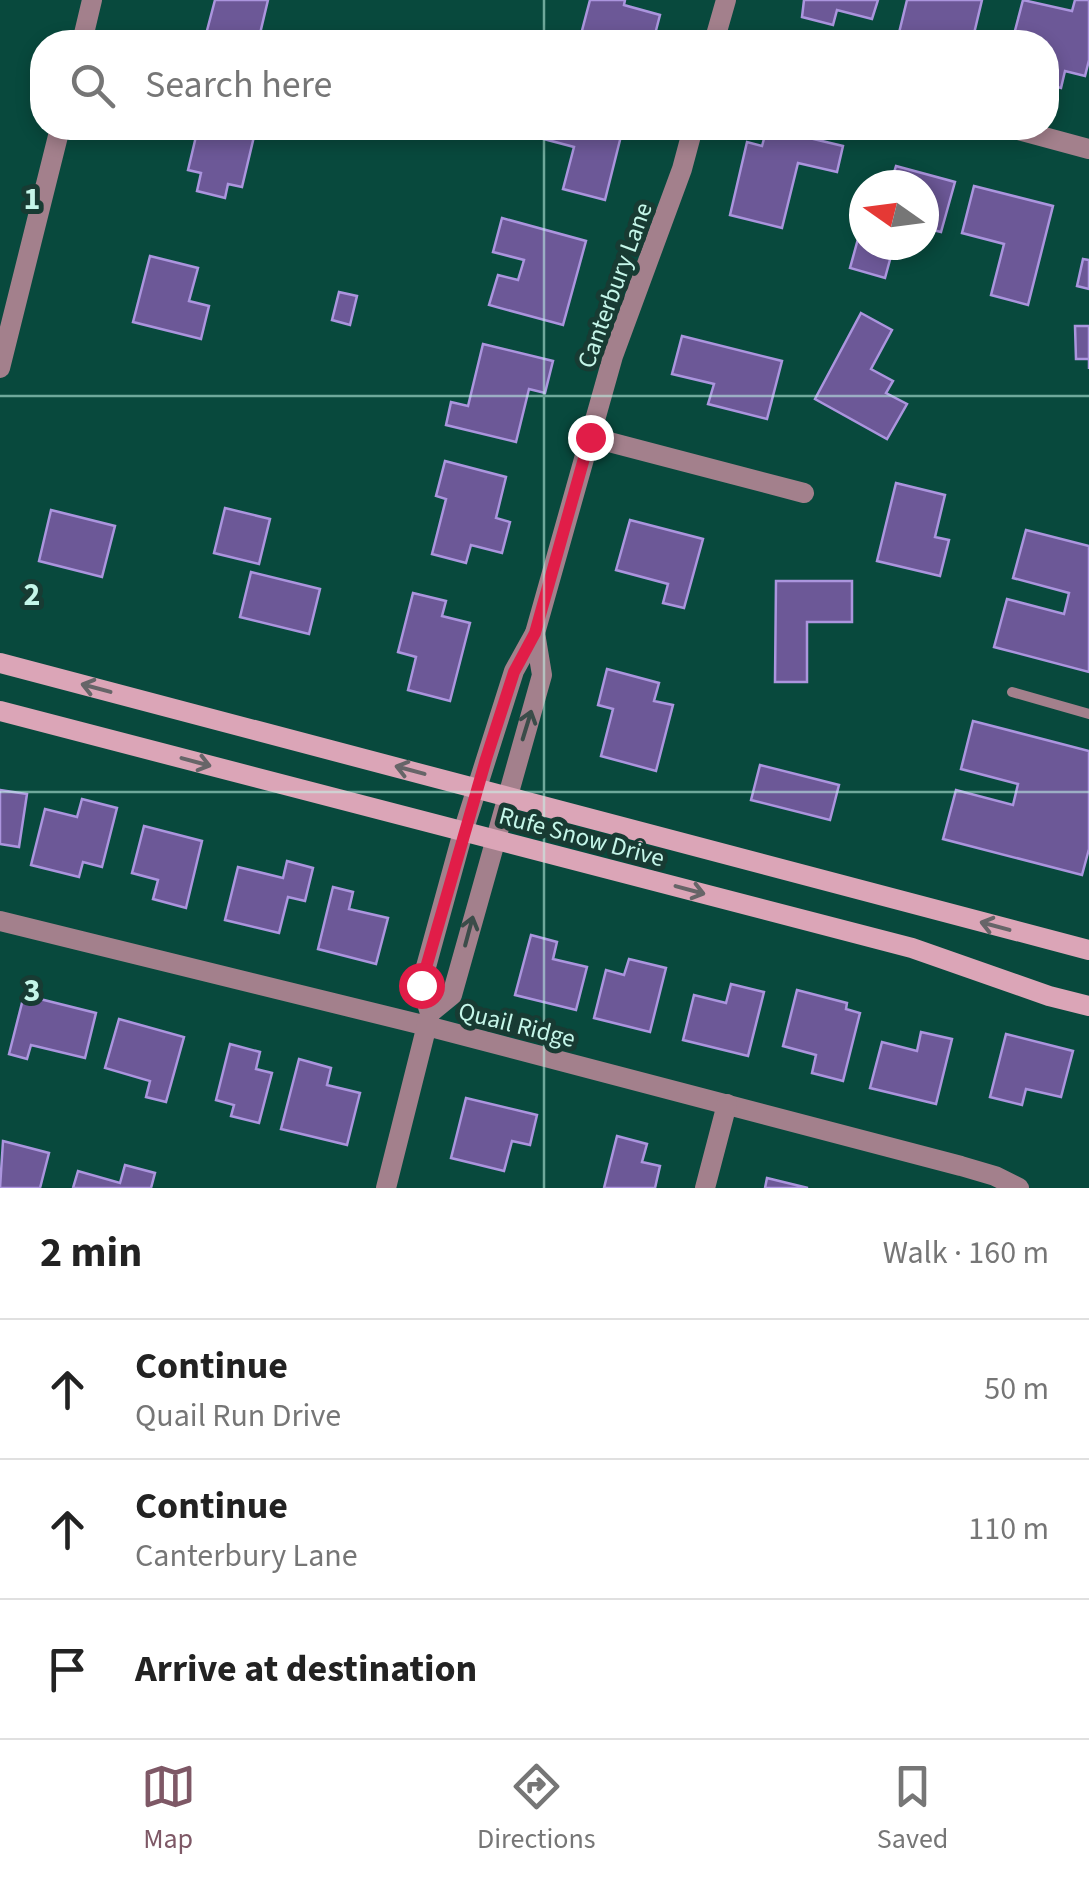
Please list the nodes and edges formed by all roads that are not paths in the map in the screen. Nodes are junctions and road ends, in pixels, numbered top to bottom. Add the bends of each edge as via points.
1 (92, 0) edge
2 (726, 0) edge
3 (85, 30) edge
4 (717, 30) edge
5 (57, 140) edge
6 (689, 140) edge
7 (1056, 140) edge
8 (1089, 149) edge
9 (0, 368) edge
10 (590, 437) junction
11 (804, 494) dead end
12 (535, 633) junction
13 (0, 663) edge
14 (1012, 692) dead end
15 (0, 711) edge
16 (1089, 714) edge
17 (506, 795) junction
18 (474, 797) junction
19 (463, 832) junction
20 (494, 839) junction
21 (0, 921) edge
22 (1089, 950) edge
23 (1089, 1006) edge
24 (428, 1020) junction
25 (727, 1104) junction
26 (386, 1188) edge
27 (705, 1188) edge
28 (1018, 1188) edge

1 - 3 street
2 - 4 street
5 - 9 street
6 - 10 street, Canterbury Lane
7 - 8 street
10 - 11 street
10 - 12 street, Canterbury Lane
17 -> 12 street, Canterbury Lane via 542,675
12 - 18 street, Canterbury Lane via 514,672
18 -> 13 main road, Rufe Snow Drive
14 - 16 lane
15 -> 19 main road, Rufe Snow Drive
17 - 18 main road, Rufe Snow Drive
17 - 20 street, Canterbury Lane
22 -> 17 main road, Rufe Snow Drive
18 - 19 street, Canterbury Lane
19 - 20 main road, Rufe Snow Drive
19 - 24 street, Canterbury Lane via 421,985
20 -> 23 main road, Rufe Snow Drive via 912,948
24 -> 20 street, Canterbury Lane via 452,995
21 - 24 street, Quail Ridge
24 - 25 street, Quail Ridge
24 - 26 street
25 - 27 street
25 - 28 street, Quail Ridge via 962,1166

